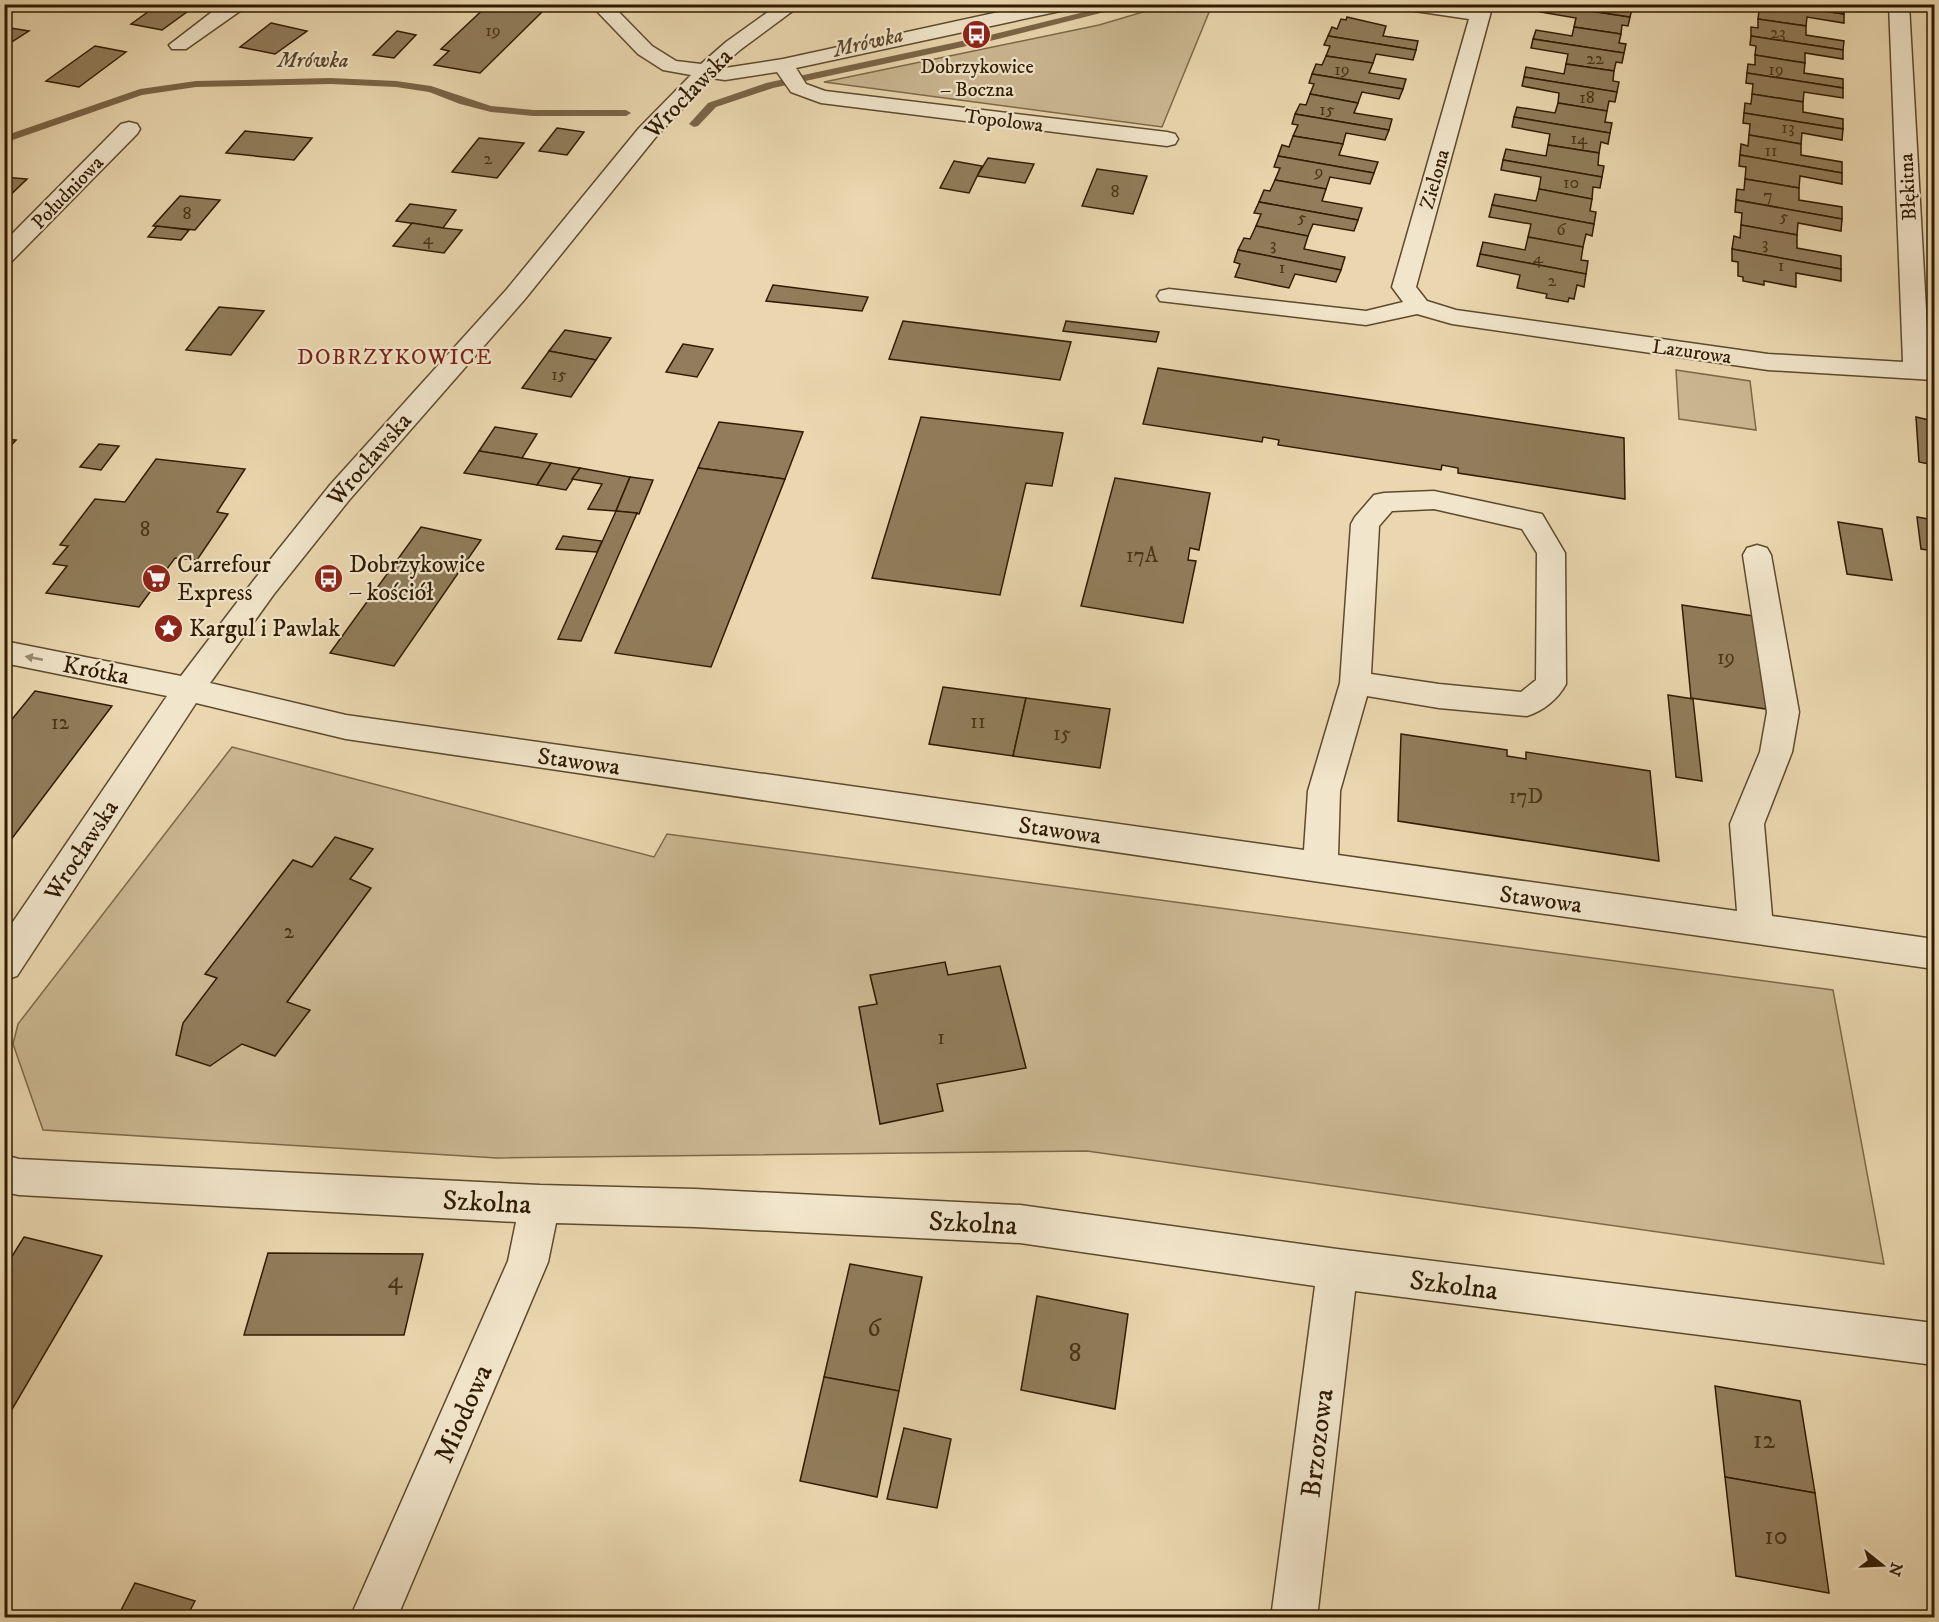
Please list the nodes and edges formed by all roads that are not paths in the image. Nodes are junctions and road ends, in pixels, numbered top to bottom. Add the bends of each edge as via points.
1 (241, 4) edge
2 (599, 4) edge
3 (793, 4) edge
4 (1065, 4) edge
5 (1408, 4) edge
6 (1899, 4) edge
7 (1482, 10) edge
8 (179, 45) dead end
9 (705, 72) junction
10 (790, 76) junction
11 (129, 129) dead end
12 (1167, 139) dead end
13 (4, 256) edge
14 (1169, 296) dead end
15 (1418, 306) junction
16 (1925, 371) edge
17 (1756, 555) dead end
18 (4, 652) edge
19 (1355, 683) junction
20 (188, 690) junction
21 (1320, 868) junction
22 (1756, 930) junction
23 (1935, 954) edge
24 (4, 965) edge
25 (4, 1173) edge
26 (540, 1204) junction
27 (1337, 1269) junction
28 (1935, 1344) edge
29 (372, 1617) edge
30 (1294, 1617) edge

1 - 8 street via 228,9
2 - 9 street via 645,50 670,66
3 - 9 street, Wrocławska via 733,46
4 - 10 street
5 - 7 street, Zielona
6 - 16 street, Błękitna
7 - 15 street, Zielona via 1404,287
9 - 10 street
9 - 20 street, Wrocławska via 647,133 516,294 355,474
10 - 12 street, Topolowa via 820,98
11 - 13 street, Południowa
14 - 15 street via 1366,318
15 - 16 street, Lazurowa via 1452,317 1768,362
17 - 22 street via 1783,712 1776,752 1747,824
20 -> 18 street, Krótka
19 - 19 street via 1365,524 1384,502 1434,500 1532,521 1551,553 1551,684 1527,704
19 - 21 street via 1324,791
20 - 21 street, Stawowa via 346,727
20 - 24 street, Wrocławska
21 - 22 street, Stawowa
22 - 23 street, Stawowa
25 - 26 street, Szkolna via 19,1177
26 - 27 street, Szkolna via 1020,1224
26 - 29 street, Miodowa via 528,1262
27 - 28 street, Szkolna
27 - 30 street, Brzozowa

